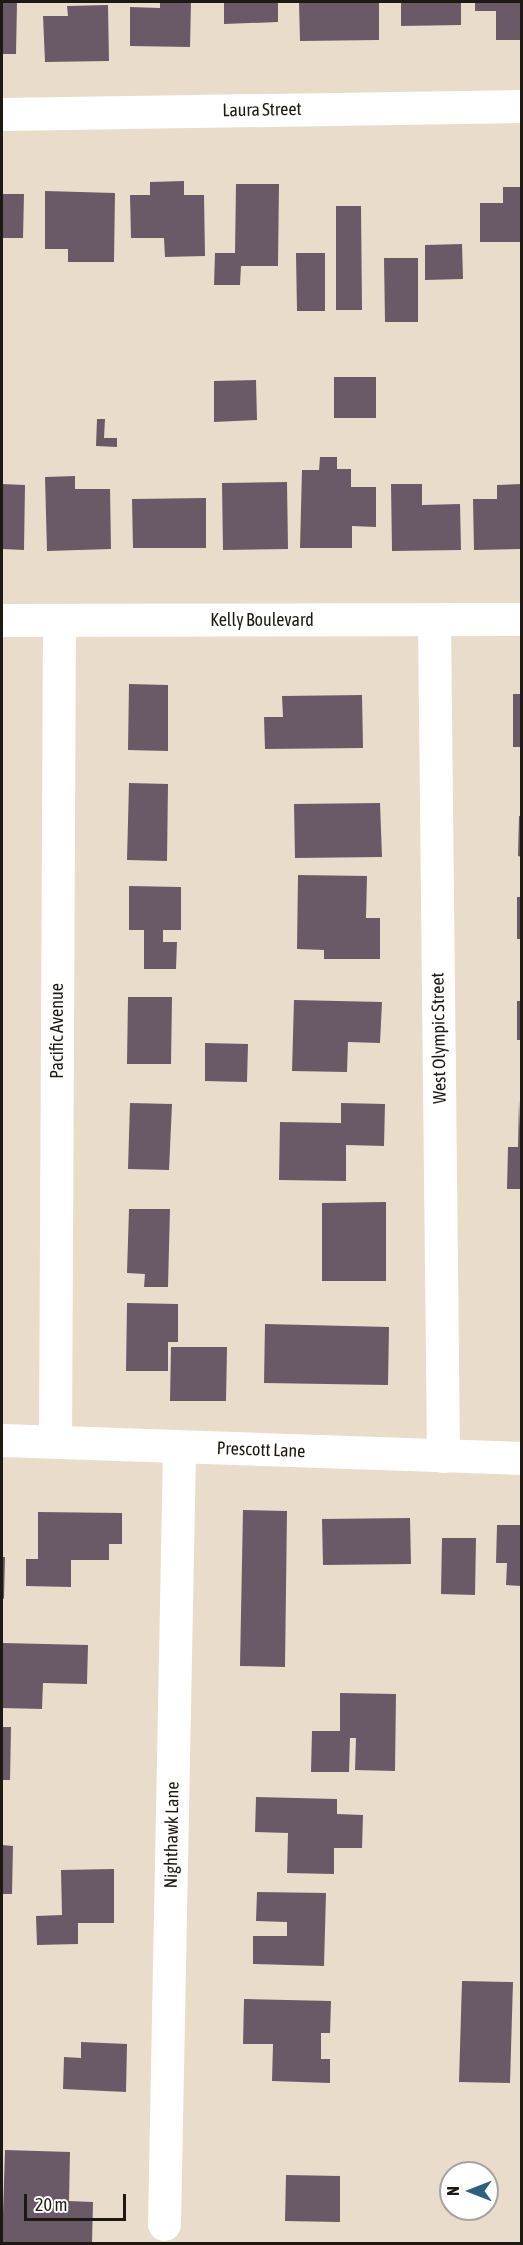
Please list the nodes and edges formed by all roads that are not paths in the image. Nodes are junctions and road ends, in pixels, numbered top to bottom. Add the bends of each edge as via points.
1 (522, 106) edge
2 (2, 114) edge
3 (522, 619) edge
4 (2, 620) edge
5 (59, 620) junction
6 (434, 620) junction
7 (2, 1440) edge
8 (55, 1441) junction
9 (179, 1447) junction
10 (443, 1456) junction
11 (522, 1458) edge
12 (164, 2224) dead end

1 - 2 street, Laura Street
3 - 6 street, Kelly Boulevard
4 - 5 street, Kelly Boulevard
5 - 6 street, Kelly Boulevard
5 - 8 street, Pacific Avenue
6 - 10 street, West Olympic Street
7 - 8 street, Prescott Lane
8 - 9 street, Prescott Lane
9 - 10 street, Prescott Lane
9 - 12 street, Nighthawk Lane
10 - 11 street, Prescott Lane

